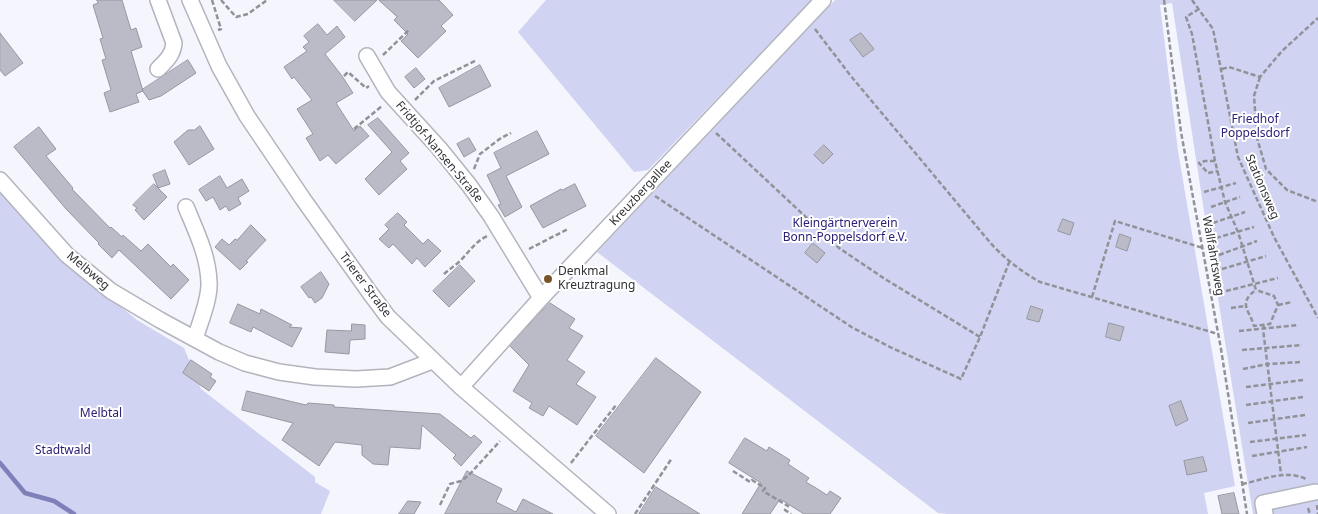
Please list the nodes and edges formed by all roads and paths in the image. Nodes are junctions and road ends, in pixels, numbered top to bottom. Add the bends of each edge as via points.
1 (158, 0) edge
2 (190, 0) edge
3 (220, 0) edge
4 (267, 0) edge
5 (1164, 0) edge
6 (1192, 0) edge
7 (820, 3) edge
8 (1199, 9) junction
9 (1318, 18) edge
10 (409, 30) dead end
11 (477, 60) dead end
12 (373, 66) junction
13 (158, 69) dead end
14 (1222, 69) junction
15 (344, 76) dead end
16 (1260, 77) junction
17 (392, 97) junction
18 (405, 110) junction
19 (708, 123) junction
20 (354, 129) dead end
21 (511, 133) dead end
22 (1215, 161) junction
23 (1218, 171) junction
24 (0, 180) edge
25 (1236, 183) dead end
26 (469, 184) junction
27 (1222, 187) junction
28 (646, 188) junction
29 (1204, 192) dead end
30 (1240, 197) dead end
31 (1225, 202) junction
32 (1318, 202) edge
33 (186, 207) dead end
34 (1211, 207) dead end
35 (1245, 212) dead end
36 (1232, 216) junction
37 (1213, 222) dead end
38 (1254, 227) dead end
39 (568, 229) dead end
40 (500, 230) junction
41 (1238, 232) junction
42 (1216, 238) dead end
43 (1257, 241) dead end
44 (1242, 247) junction
45 (1203, 248) junction
46 (1219, 255) dead end
47 (516, 256) junction
48 (1266, 256) dead end
49 (1010, 260) junction
50 (1247, 262) junction
51 (1222, 269) dead end
52 (444, 274) dead end
53 (1278, 278) dead end
54 (1254, 285) junction
55 (1256, 290) junction
56 (1226, 291) dead end
57 (1092, 297) junction
58 (541, 298) junction
59 (1292, 302) dead end
60 (1278, 305) junction
61 (1245, 306) junction
62 (1231, 308) dead end
63 (1318, 318) edge
64 (1298, 325) dead end
65 (1264, 327) junction
66 (1239, 331) dead end
67 (1218, 334) junction
68 (980, 338) junction
69 (195, 339) junction
70 (1302, 345) dead end
71 (1266, 348) junction
72 (1242, 350) dead end
73 (432, 360) junction
74 (1302, 362) dead end
75 (1268, 364) junction
76 (1243, 369) dead end
77 (1303, 380) dead end
78 (1270, 384) junction
79 (461, 387) junction
80 (1246, 387) dead end
81 (1303, 396) dead end
82 (1272, 401) junction
83 (616, 405) dead end
84 (1246, 405) dead end
85 (1304, 415) dead end
86 (1273, 419) junction
87 (1248, 423) dead end
88 (1306, 434) dead end
89 (1276, 438) junction
90 (1250, 442) dead end
91 (496, 445) dead end
92 (1306, 447) dead end
93 (1278, 451) junction
94 (1252, 456) dead end
95 (672, 458) dead end
96 (733, 471) dead end
97 (562, 474) junction
98 (1281, 474) junction
99 (1242, 484) junction
100 (1311, 486) joint
101 (440, 505) dead end
102 (785, 510) junction
103 (608, 514) edge
104 (635, 514) edge
105 (782, 514) edge
106 (791, 514) edge
107 (1247, 514) edge
108 (1265, 514) edge

1 - 13 street via 174,43 174,50
2 - 73 street, Trierer Straße via 219,66 260,137 370,294 388,317
3 - 4 path via 236,17 248,14
5 - 45 path, Wallfahrtsweg via 1181,132
6 - 8 path, Stationsweg
7 - 19 street, Kreuzbergallee
7 - 49 path via 811,24 942,187 995,248
8 - 14 path, Stationsweg via 1213,29
8 - 22 path via 1186,17 1192,34
9 - 16 path via 1282,51
10 - 12 path
11 - 18 path via 434,81
12 - 15 path via 366,88 348,72
12 - 17 street, Fridtjof-Nansen-Straße
14 - 16 path via 1229,67
14 - 63 path, Stationsweg via 1238,157 1274,237
16 - 32 path via 1254,96 1258,138 1266,169 1287,190
17 - 18 street, Fridtjof-Nansen-Straße
17 - 20 path
18 - 26 street, Fridtjof-Nansen-Straße
19 - 28 street, Kreuzbergallee
19 - 68 path via 839,248
21 - 26 path via 480,154
22 - 23 path
22 - 23 path via 1199,163 1208,173
23 - 27 path
24 - 69 street, Melbweg via 67,255 111,291
25 - 27 path
26 - 40 street, Fridtjof-Nansen-Straße
27 - 29 path
27 - 31 path
28 - 58 street, Kreuzbergallee
28 - 68 path via 853,328 961,379
30 - 31 path
31 - 34 path
31 - 36 path
33 - 69 street via 203,248 209,282
35 - 36 path
36 - 37 path
36 - 41 path
38 - 41 path
39 - 47 path
40 - 47 street, Fridtjof-Nansen-Straße
40 - 52 path via 474,245
41 - 42 path
41 - 44 path
43 - 44 path
44 - 46 path
44 - 50 path
45 - 57 path via 1114,222
45 - 67 path, Wallfahrtsweg
47 - 58 street, Fridtjof-Nansen-Straße
48 - 50 path
49 - 57 path via 1040,282
49 - 68 path
50 - 51 path
50 - 54 path
53 - 54 path
54 - 55 path
54 - 56 path
55 - 60 path via 1274,296
55 - 61 path via 1250,294
57 - 67 path
58 - 79 street, Kreuzbergallee
59 - 60 path
60 - 65 path via 1270,324
61 - 62 path
61 - 65 path via 1254,326
64 - 65 path
65 - 66 path
65 - 71 path
67 - 99 path, Wallfahrtsweg
69 - 73 street, Melbweg via 245,363 315,377 390,377
70 - 71 path
71 - 72 path
71 - 75 path
73 - 79 street, Trierer Straße
74 - 75 path
75 - 76 path
75 - 78 path
77 - 78 path
78 - 80 path
78 - 82 path
79 - 97 street, Trierer Straße
81 - 82 path
82 - 84 path
82 - 86 path
83 - 97 path
85 - 86 path
86 - 87 path
86 - 89 path
88 - 89 path
89 - 90 path
89 - 93 path
91 - 101 path via 469,475 450,484
92 - 93 path
93 - 94 path
93 - 98 path
95 - 104 path
96 - 102 path via 765,488 763,491 788,506
97 - 103 street, Trierer Straße
98 - 99 path
98 - 100 path via 1300,476
99 - 107 path, Wallfahrtsweg
100 - 108 street via 1263,503
102 - 105 path
102 - 106 path

